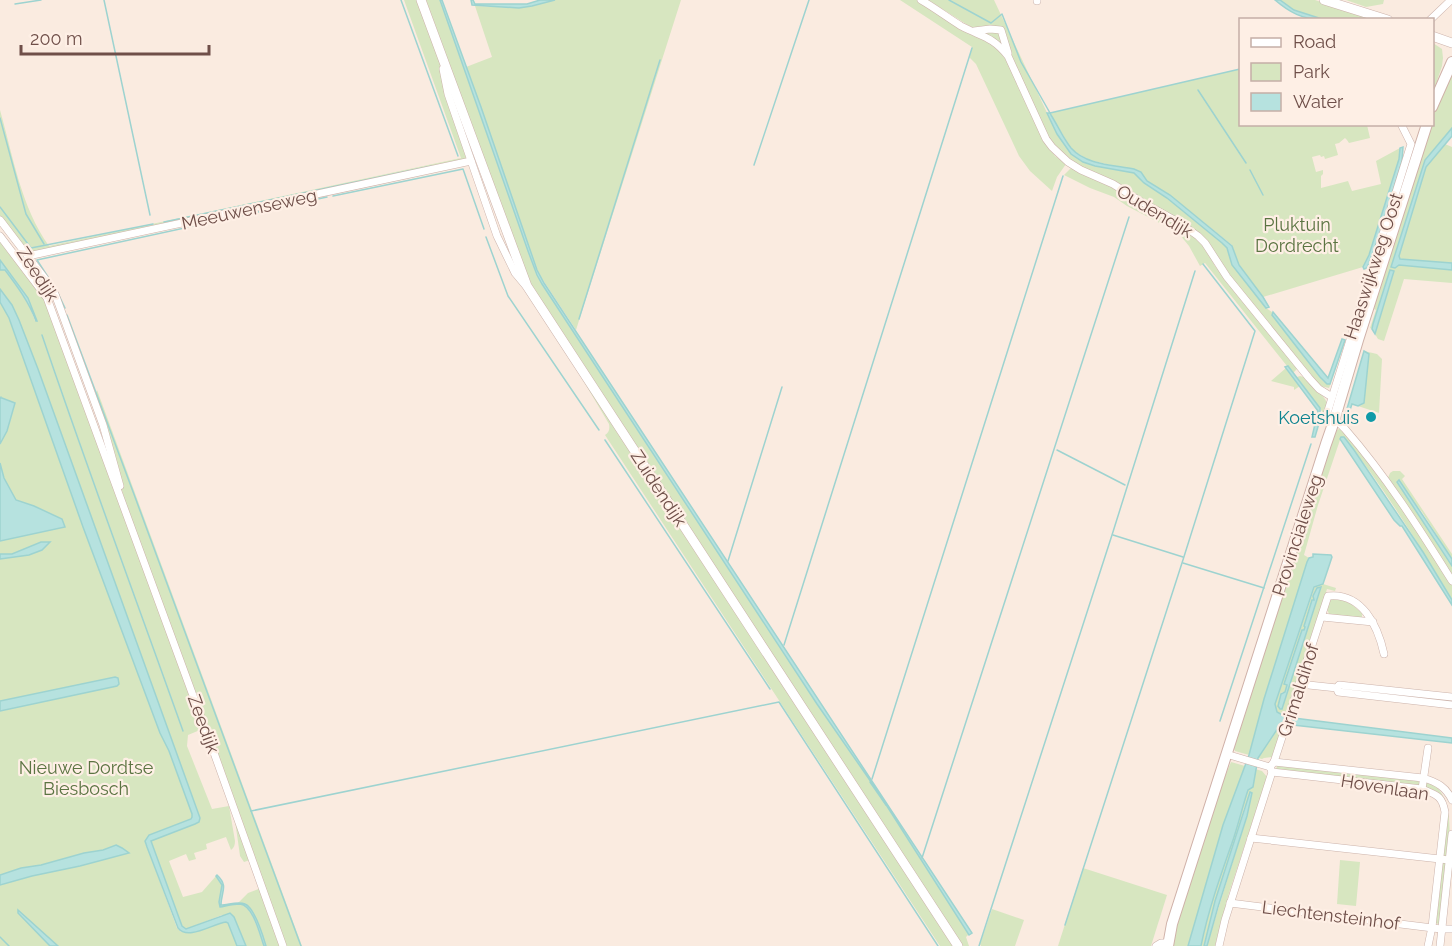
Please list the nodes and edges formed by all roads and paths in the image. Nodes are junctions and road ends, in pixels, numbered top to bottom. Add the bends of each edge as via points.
1 (421, 0) edge
2 (921, 0) edge
3 (1324, 0) edge
4 (1451, 0) edge
5 (1382, 18) edge
6 (1432, 18) edge
7 (973, 31) junction
8 (1434, 37) edge
9 (1452, 43) edge
10 (440, 50) junction
11 (1008, 56) junction
12 (1452, 62) edge
13 (1434, 102) edge
14 (1402, 126) edge
15 (1426, 126) edge
16 (471, 161) junction
17 (0, 220) edge
18 (0, 237) edge
19 (27, 256) junction
20 (527, 286) junction
21 (1339, 390) junction
22 (1332, 397) junction
23 (1330, 419) junction
24 (122, 503) junction
25 (1452, 581) edge
26 (1322, 617) junction
27 (1373, 622) junction
28 (1384, 654) dead end
29 (1299, 684) junction
30 (1337, 688) junction
31 (1452, 697) edge
32 (1452, 705) edge
33 (1428, 748) dead end
34 (1230, 755) junction
35 (1272, 767) junction
36 (1424, 778) junction
37 (1422, 789) junction
38 (1452, 800) edge
39 (1452, 834) edge
40 (1251, 838) junction
41 (1440, 859) junction
42 (1449, 860) junction
43 (1230, 903) junction
44 (1432, 927) junction
45 (1452, 928) edge
46 (1441, 929) junction
47 (1168, 945) edge
48 (283, 946) edge
49 (958, 946) edge
50 (1156, 946) edge
51 (1219, 946) edge
52 (1428, 946) edge
53 (1440, 946) edge

1 - 10 street, Zuidendijk
2 - 7 street, Oudendijk
3 - 5 street
4 - 6 street
7 - 11 street, Oudendijk via 993,40
7 - 11 street, Oudendijk via 1001,30
8 - 9 street
10 - 16 street via 448,94
10 - 20 street, Zuidendijk
11 - 22 street, Oudendijk via 1052,147 1081,170 1113,184 1198,236 1309,378
12 - 13 main road
14 - 21 street, Haaswijkweg Oost via 1411,144
15 - 21 main road, Provincialeweg
16 - 19 street, Meeuwenseweg
16 - 20 street via 497,236 515,273
17 - 19 street, Zeedijk
18 - 24 street, Zeedijk via 47,298
19 - 24 street, Zeedijk via 57,299 103,425
20 - 49 street, Zuidendijk
21 - 22 street, Haaswijkweg Oost
21 - 23 main road, Provincialeweg
22 - 23 street, Haaswijkweg Oost
23 - 25 street via 1345,429 1378,470
23 - 34 main road, Provincialeweg via 1326,444
24 - 48 street, Zeedijk
26 - 27 street
26 - 27 street, Grimaldihof via 1328,596 1337,595 1353,601
26 - 29 street, Grimaldihof
27 - 28 street, Grimaldihof
29 - 30 street
29 - 35 street, Grimaldihof
30 - 31 street via 1340,685
30 - 32 street via 1338,692
33 - 36 street
34 - 35 street, Hovenlaan
34 - 47 main road, Provincialeweg
35 - 36 street, Hovenlaan
35 - 37 street, Hovenlaan
35 - 40 street
36 - 37 street
36 - 38 street, Hovenlaan via 1444,788
37 - 41 street, Hovenlaan via 1439,796 1443,803
39 - 42 street
40 - 41 street
40 - 43 street
41 - 42 street
41 - 44 street, Hovenlaan
42 - 46 street
43 - 44 street, Liechtensteinhof
43 - 51 street
44 - 46 street
44 - 52 street, Hovenlaan
45 - 46 street
46 - 53 street
47 - 50 street

